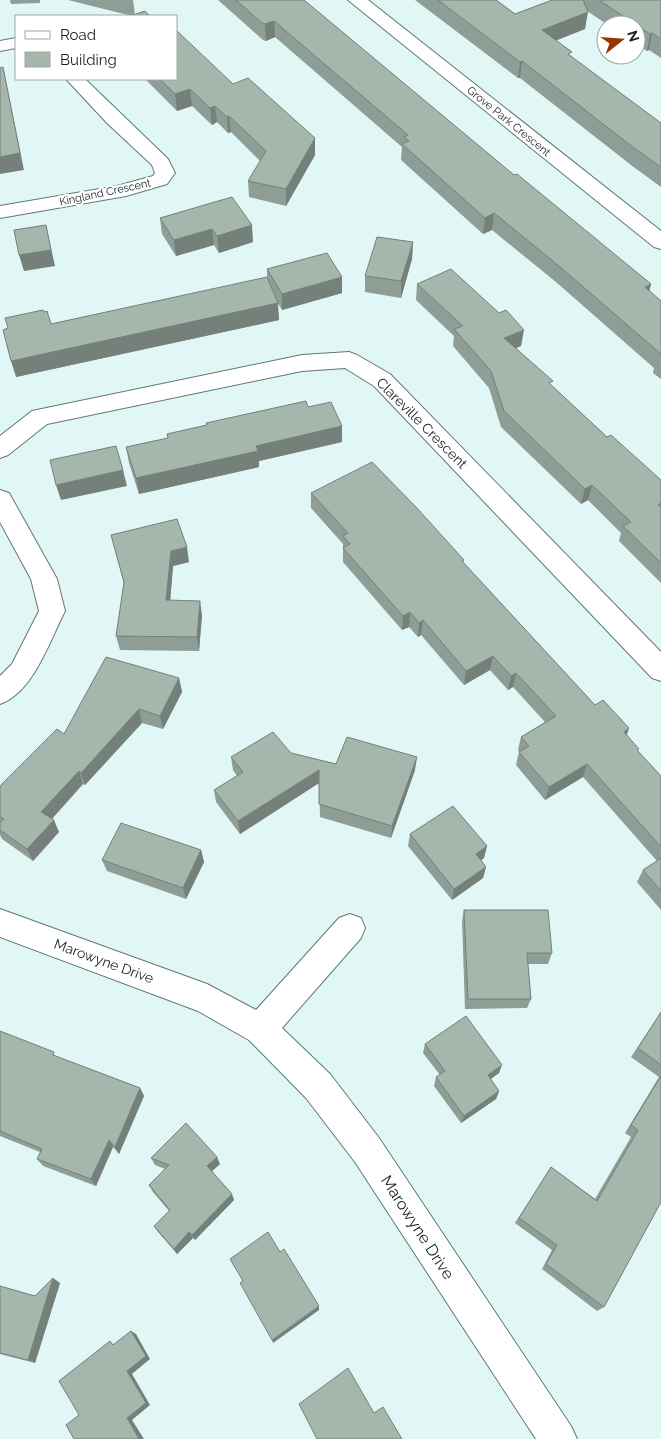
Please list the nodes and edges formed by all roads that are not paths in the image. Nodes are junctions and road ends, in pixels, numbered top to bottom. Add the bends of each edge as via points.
1 (357, 0) edge
2 (15, 43) edge
3 (0, 46) edge
4 (76, 80) edge
5 (0, 212) edge
6 (661, 242) edge
7 (0, 449) edge
8 (0, 499) edge
9 (661, 670) edge
10 (0, 693) edge
11 (0, 923) edge
12 (350, 928) dead end
13 (260, 1029) junction
14 (558, 1439) edge

1 - 6 street, Grove Park Crescent
2 - 3 street
4 - 5 street, Kingland Crescent via 161,162 165,173 160,180 119,192
7 - 9 street, Clareville Crescent via 40,417 302,363 349,360 382,380
8 - 10 street via 44,579 52,611 21,672
11 - 13 street, Marowyne Drive via 207,999
12 - 13 street
13 - 14 street, Marowyne Drive via 318,1086 367,1150

